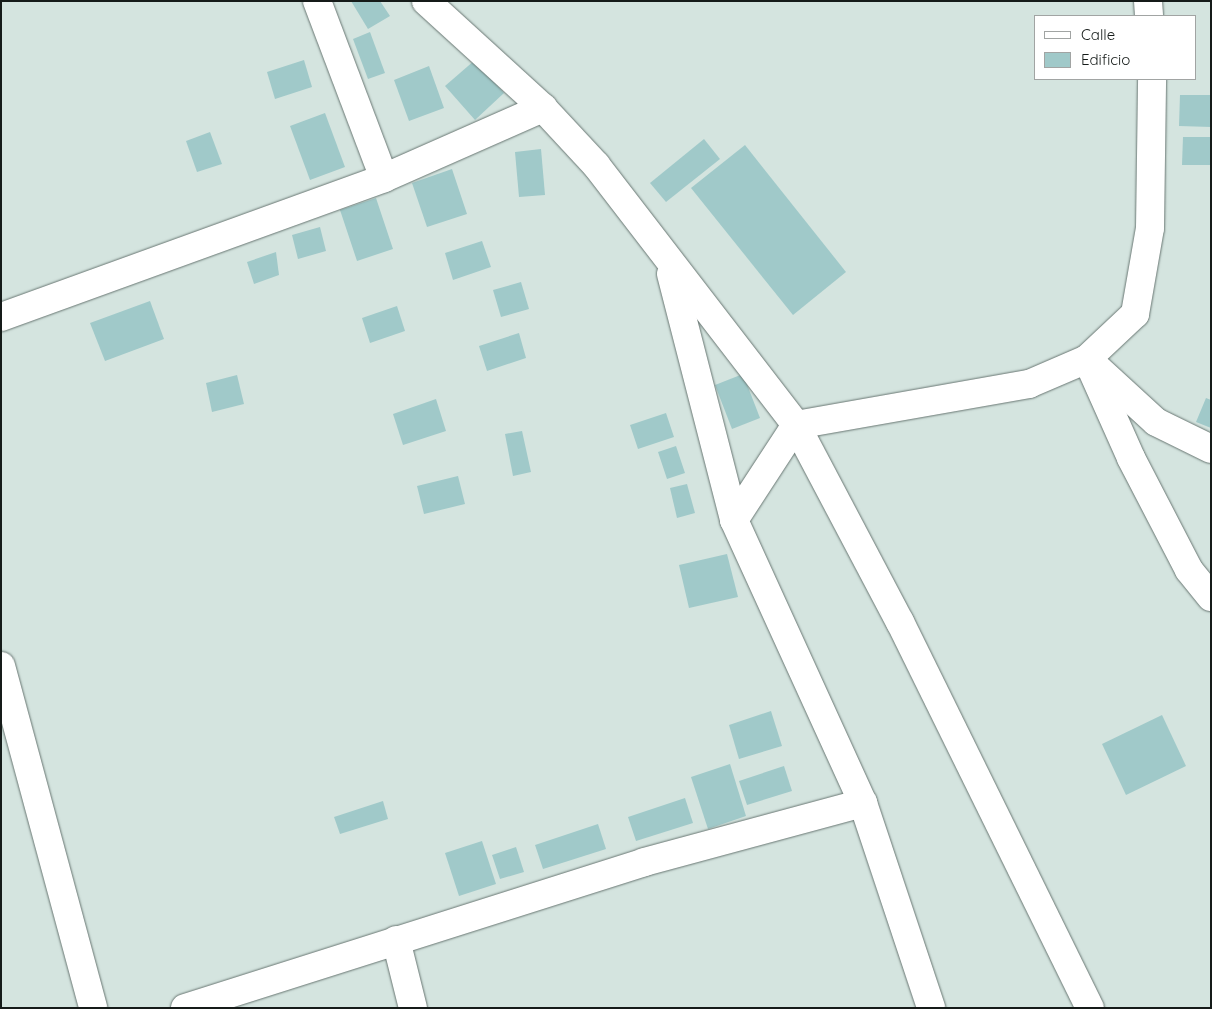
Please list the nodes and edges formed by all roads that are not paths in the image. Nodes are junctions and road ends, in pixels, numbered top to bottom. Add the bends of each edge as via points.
1 (317, 1) edge
2 (426, 1) edge
3 (1148, 1) edge
4 (1149, 15) edge
5 (1152, 80) edge
6 (543, 108) junction
7 (384, 178) junction
8 (669, 265) junction
9 (1, 317) edge
10 (1087, 359) junction
11 (796, 425) junction
12 (1211, 449) edge
13 (734, 520) junction
14 (1211, 597) edge
15 (1, 666) edge
16 (863, 803) junction
17 (396, 940) junction
18 (93, 1008) edge
19 (185, 1008) edge
20 (413, 1008) edge
21 (931, 1008) edge
22 (1090, 1008) edge

1 - 7 street
2 - 6 street
3 - 4 street
5 - 10 street via 1150,228 1135,314
6 - 7 street
6 - 8 street via 636,214
7 - 9 street
8 - 11 street
8 - 13 street
10 - 11 street via 1029,384
10 - 12 street via 1156,422
10 - 14 street via 1148,493 1189,570
11 - 13 street
11 - 22 street via 900,622
13 - 16 street
15 - 18 street
16 - 17 street via 644,862
16 - 21 street
17 - 19 street
17 - 20 street

